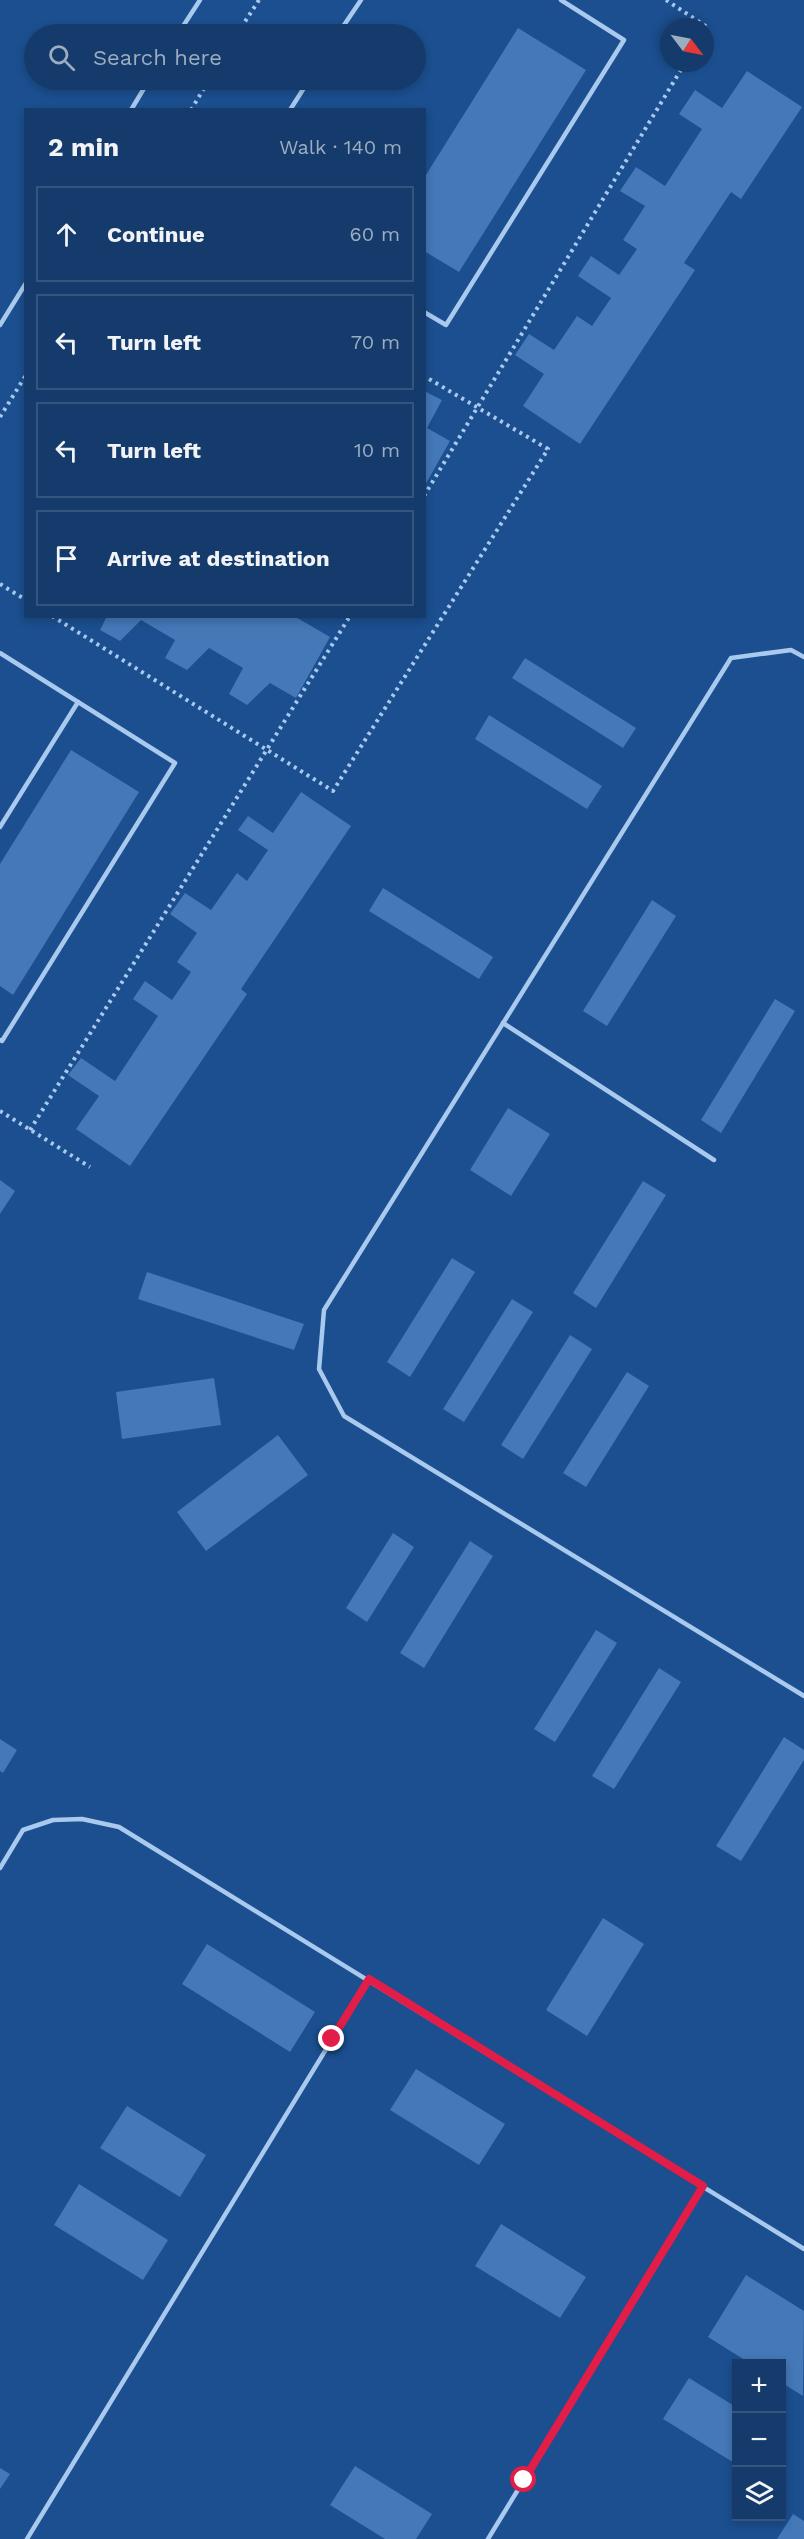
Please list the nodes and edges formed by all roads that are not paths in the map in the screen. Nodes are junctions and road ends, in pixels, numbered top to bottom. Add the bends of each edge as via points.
1 (200, 0) edge
2 (361, 0) edge
3 (561, 0) edge
4 (184, 24) edge
5 (345, 24) edge
6 (143, 90) edge
7 (303, 90) edge
8 (131, 108) edge
9 (291, 108) edge
10 (24, 286) edge
11 (426, 313) edge
12 (0, 325) edge
13 (0, 653) edge
14 (804, 657) edge
15 (78, 702) junction
16 (0, 827) edge
17 (503, 1023) junction
18 (0, 1040) edge
19 (714, 1160) dead end
20 (804, 1696) edge
21 (0, 1868) edge
22 (369, 1979) junction
23 (703, 2186) junction
24 (804, 2249) edge
25 (27, 2539) edge
26 (488, 2539) edge

1 - 4 lane
2 - 5 lane
3 - 11 lane via 624,40 446,325
6 - 8 lane
7 - 9 lane
10 - 12 lane
13 - 15 lane
14 - 17 lane via 791,650 731,658
15 - 16 lane
15 - 18 lane via 175,763
17 - 19 lane
17 - 20 lane via 324,1310 319,1369 344,1416
21 - 22 lane via 23,1830 53,1820 82,1819 119,1827
22 - 23 lane
22 - 25 lane
23 - 24 lane
23 - 26 lane

